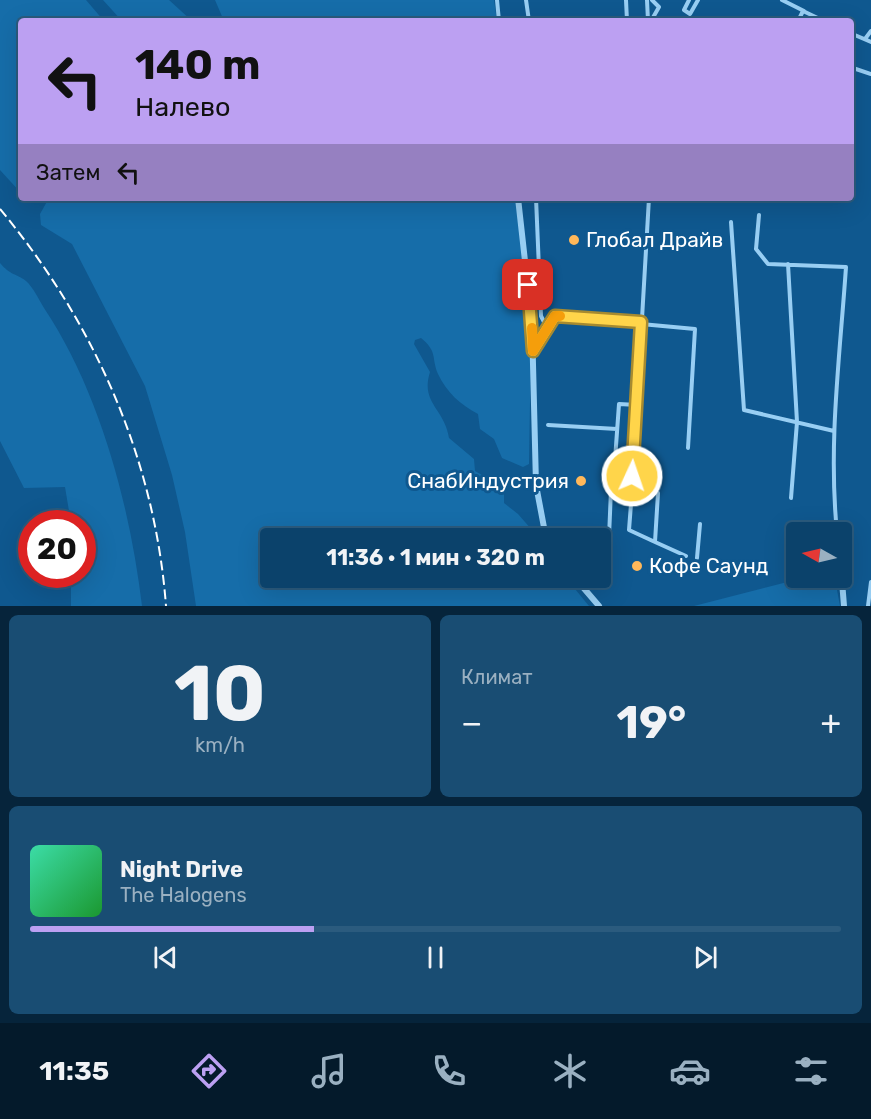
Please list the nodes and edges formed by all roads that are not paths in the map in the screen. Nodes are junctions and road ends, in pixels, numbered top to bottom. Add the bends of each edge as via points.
1 (497, 0) edge
2 (525, 0) edge
3 (626, 0) edge
4 (647, 0) edge
5 (652, 0) edge
6 (688, 0) edge
7 (698, 0) edge
8 (782, 0) edge
9 (805, 12) junction
10 (499, 18) edge
11 (528, 18) edge
12 (627, 18) edge
13 (650, 18) edge
14 (652, 18) edge
15 (800, 18) edge
16 (817, 18) edge
17 (871, 31) edge
18 (854, 35) edge
19 (865, 39) junction
20 (871, 42) edge
21 (854, 69) edge
22 (871, 74) edge
23 (518, 201) edge
24 (536, 201) edge
25 (649, 201) edge
26 (759, 215) dead end
27 (731, 222) dead end
28 (788, 264) junction
29 (641, 322) junction
30 (547, 329) junction
31 (533, 351) junction
32 (637, 405) junction
33 (797, 422) junction
34 (548, 424) dead end
35 (617, 429) junction
36 (834, 431) junction
37 (688, 448) dead end
38 (633, 462) junction
39 (632, 491) junction
40 (791, 498) dead end
41 (836, 522) edge
42 (700, 524) dead end
43 (544, 528) edge
44 (609, 528) edge
45 (655, 542) junction
46 (686, 556) dead end
47 (697, 558) dead end
48 (871, 582) edge
49 (584, 588) edge
50 (843, 588) edge
51 (599, 606) edge
52 (844, 606) edge
53 (868, 606) edge

1 - 10 lane
2 - 11 lane
3 - 12 lane
4 - 13 lane
5 - 14 lane via 659,7
6 - 7 lane via 684,10 690,14
8 - 9 lane
9 - 15 lane
9 - 16 lane
17 - 19 lane
18 - 19 lane
19 - 20 lane
21 - 22 lane
23 - 31 street
24 - 30 lane via 541,316
25 - 29 lane
26 - 28 lane via 756,249 768,264
27 - 33 lane via 744,410
28 - 33 lane
28 - 36 lane via 846,267
29 - 30 lane via 555,316
29 - 32 lane
29 - 37 lane via 695,329
30 - 31 lane
31 - 43 street via 536,485
32 - 35 lane via 619,404
32 - 38 lane
33 - 36 lane
33 - 40 lane
34 - 35 lane
35 - 38 lane via 615,460
36 - 41 lane
38 - 39 lane
39 - 44 lane via 611,490
39 - 45 lane via 629,530
39 - 45 lane via 658,493
42 - 47 lane
45 - 46 lane
48 - 53 lane
49 - 51 street
50 - 52 street

